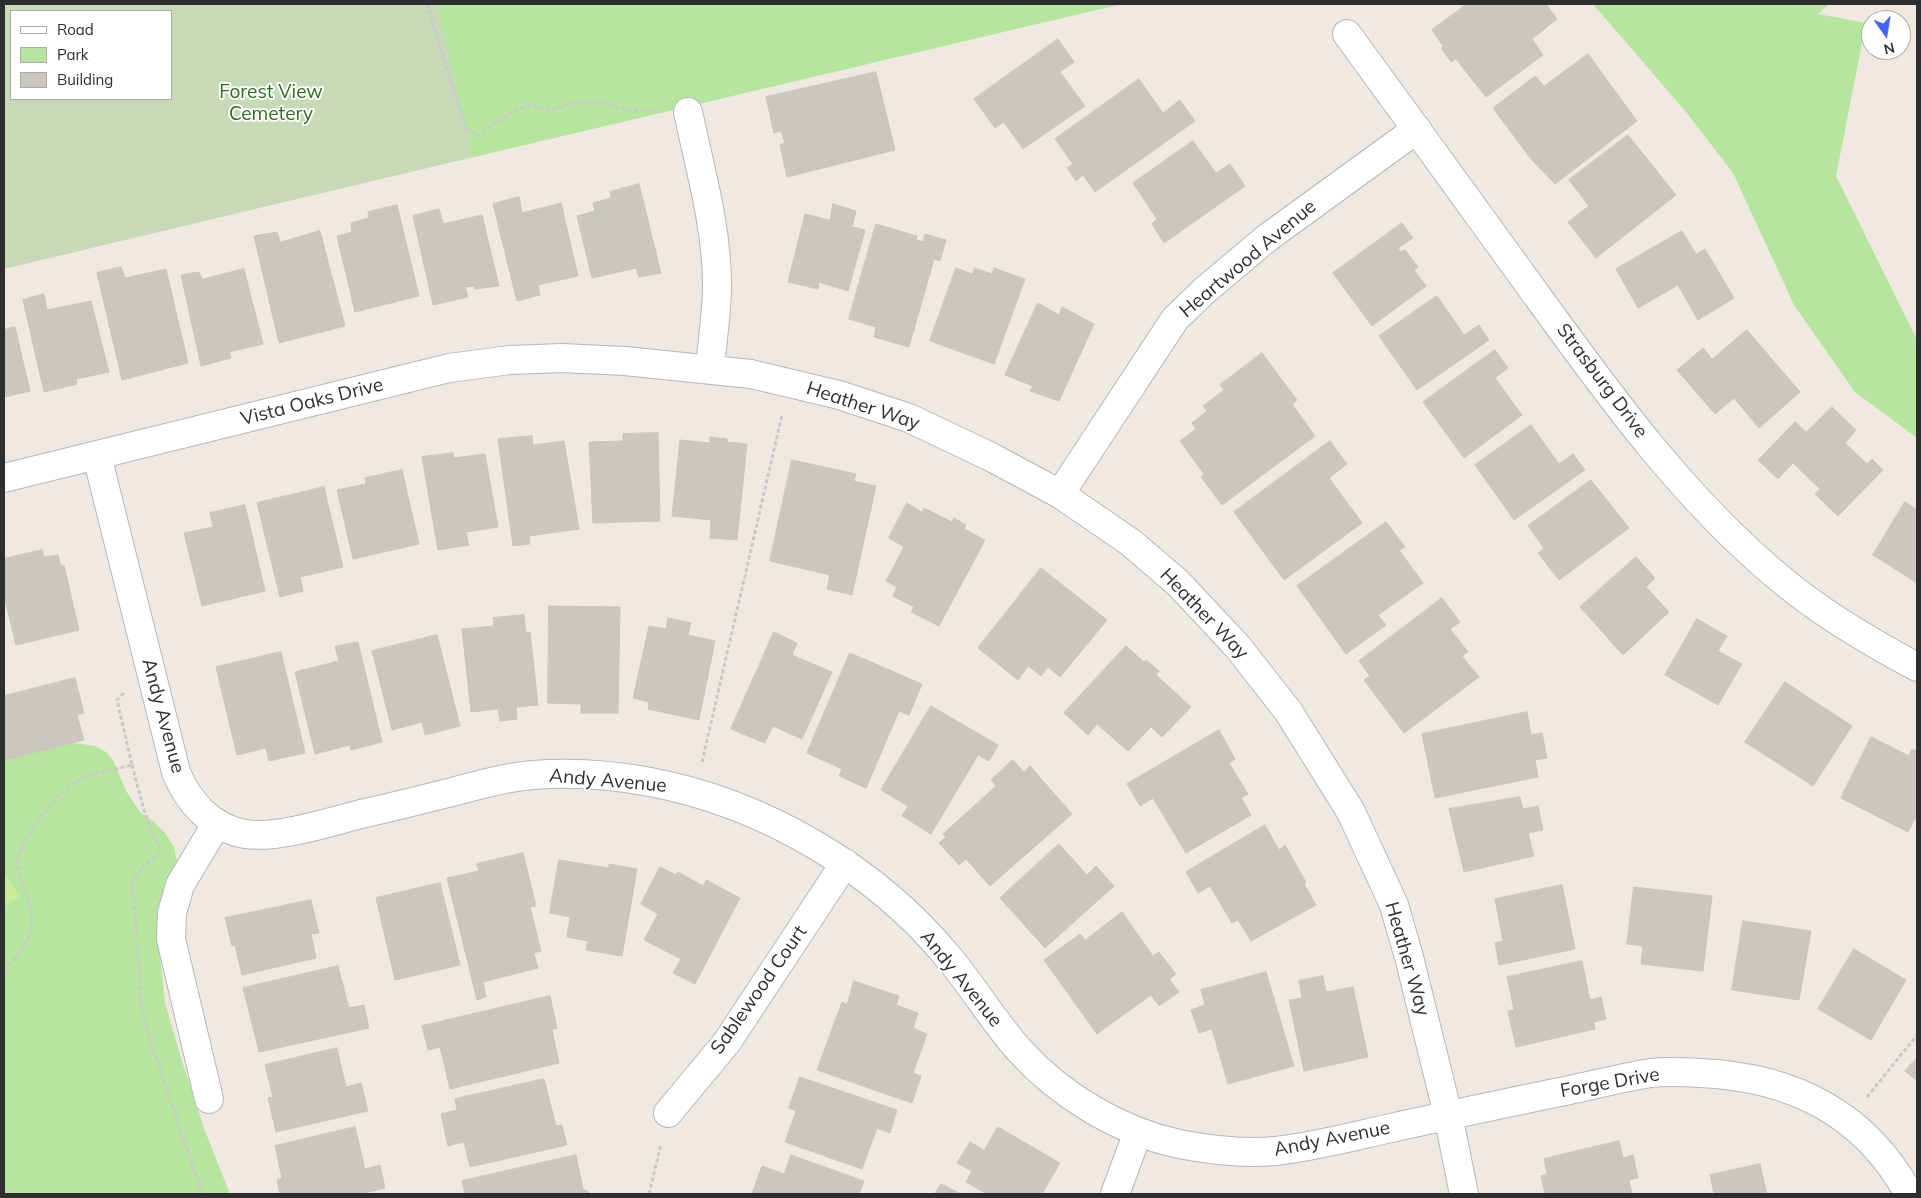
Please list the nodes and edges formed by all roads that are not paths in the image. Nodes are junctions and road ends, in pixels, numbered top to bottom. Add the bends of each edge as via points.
1 (1347, 34) dead end
2 (688, 112) road end
3 (1416, 129) junction
4 (626, 361) joint
5 (710, 369) junction
6 (97, 456) junction
7 (4, 478) edge
8 (1060, 494) junction
9 (1917, 667) edge
10 (217, 823) junction
11 (845, 863) junction
12 (209, 1099) dead end
13 (668, 1113) road end
14 (1448, 1115) junction
15 (1138, 1132) junction
16 (1115, 1194) edge
17 (1464, 1194) edge
18 (1909, 1194) edge

1 - 3 street, Strasburg Drive
2 - 5 street via 714,249 717,286
3 - 8 street, Heartwood Avenue via 1267,238 1175,319
3 - 9 street, Strasburg Drive via 1590,368 1694,498 1783,582 1857,634
4 - 5 street, Heather Way
4 - 6 street, Vista Oaks Drive via 562,358 449,368
5 - 8 street, Heather Way via 751,374 839,394 909,418
6 - 7 street, Vista Oaks Drive
6 - 10 street, Andy Avenue via 176,772 192,803
8 - 14 street, Heather Way via 1130,542 1178,584 1238,646 1288,711 1351,812 1394,905
10 - 11 street, Andy Avenue via 250,835 281,832 531,775 586,775 695,791 775,822
10 - 12 street via 180,885 172,913 170,939
11 - 13 street, Sablewood Court via 727,1042
11 - 15 street, Andy Avenue via 895,902 948,957 980,1001 1044,1075 1075,1099
14 - 15 street, Andy Avenue via 1278,1151 1250,1152 1177,1143
14 - 17 street, Heather Way
14 - 18 street, Forge Drive via 1654,1073 1734,1075 1777,1085 1812,1099 1849,1120 1897,1171
15 - 16 street

